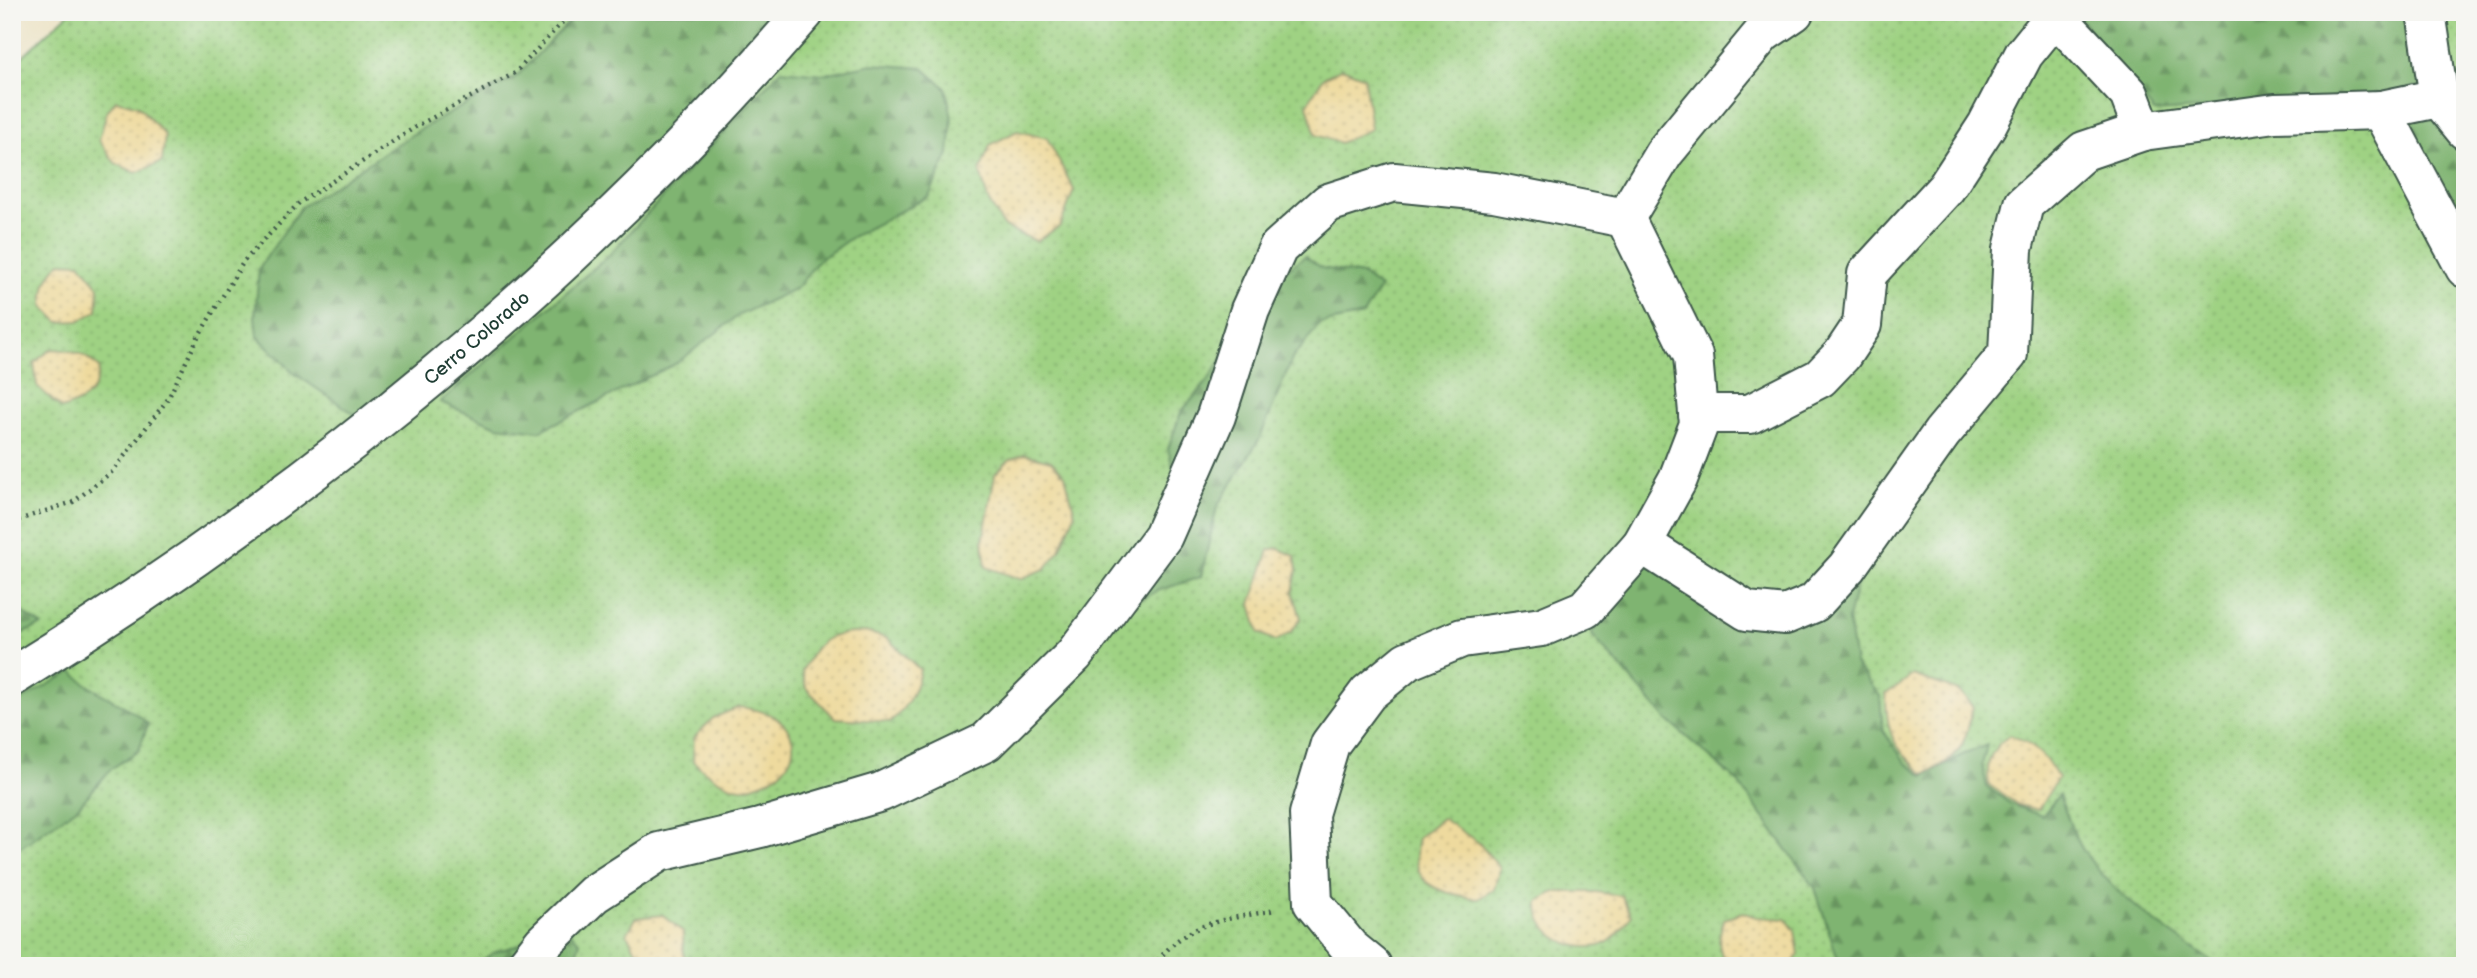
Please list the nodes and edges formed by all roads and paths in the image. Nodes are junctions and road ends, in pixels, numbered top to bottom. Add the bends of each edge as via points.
1 (572, 12) edge
2 (805, 12) edge
3 (1794, 12) edge
4 (2426, 12) edge
5 (2053, 14) edge
6 (2439, 99) junction
7 (2381, 110) junction
8 (2465, 130) edge
9 (2143, 131) junction
10 (1625, 218) junction
11 (2465, 268) edge
12 (1698, 414) junction
13 (12, 522) edge
14 (1642, 544) junction
15 (108, 618) junction
16 (12, 659) edge
17 (12, 677) edge
18 (1313, 903) junction
19 (525, 966) edge
20 (1154, 966) edge
21 (1372, 966) edge

1 - 13 path via 515,73 417,126 299,203 244,261 198,337 168,399 113,471 73,502
2 - 15 street, Cerro Colorado via 749,76 556,270 370,429
3 - 10 street via 1763,33 1664,153
4 - 6 street
5 - 9 street via 2129,94
5 - 12 street via 2024,54 1987,125 1946,188 1867,274 1862,326 1842,355 1820,378 1750,414
6 - 7 street
6 - 8 street
7 - 9 street via 2275,113
7 - 11 street
9 - 14 street via 2084,151 2024,204 2013,249 2008,354 1942,433 1847,567 1814,603 1785,615 1747,611
10 - 12 street via 1693,356
10 - 19 street via 1494,192 1394,182 1328,203 1278,248 1250,310 1216,416 1163,536 1074,655 986,741 881,792 659,852 594,894
12 - 14 street via 1699,424 1678,479
14 - 18 street via 1585,609 1542,627 1462,638 1407,661 1368,693 1330,744 1309,814
15 - 16 street, Cerro Colorado
15 - 17 street, Cerro Colorado
18 - 20 path via 1197,926 1167,947
18 - 21 street via 1350,948

